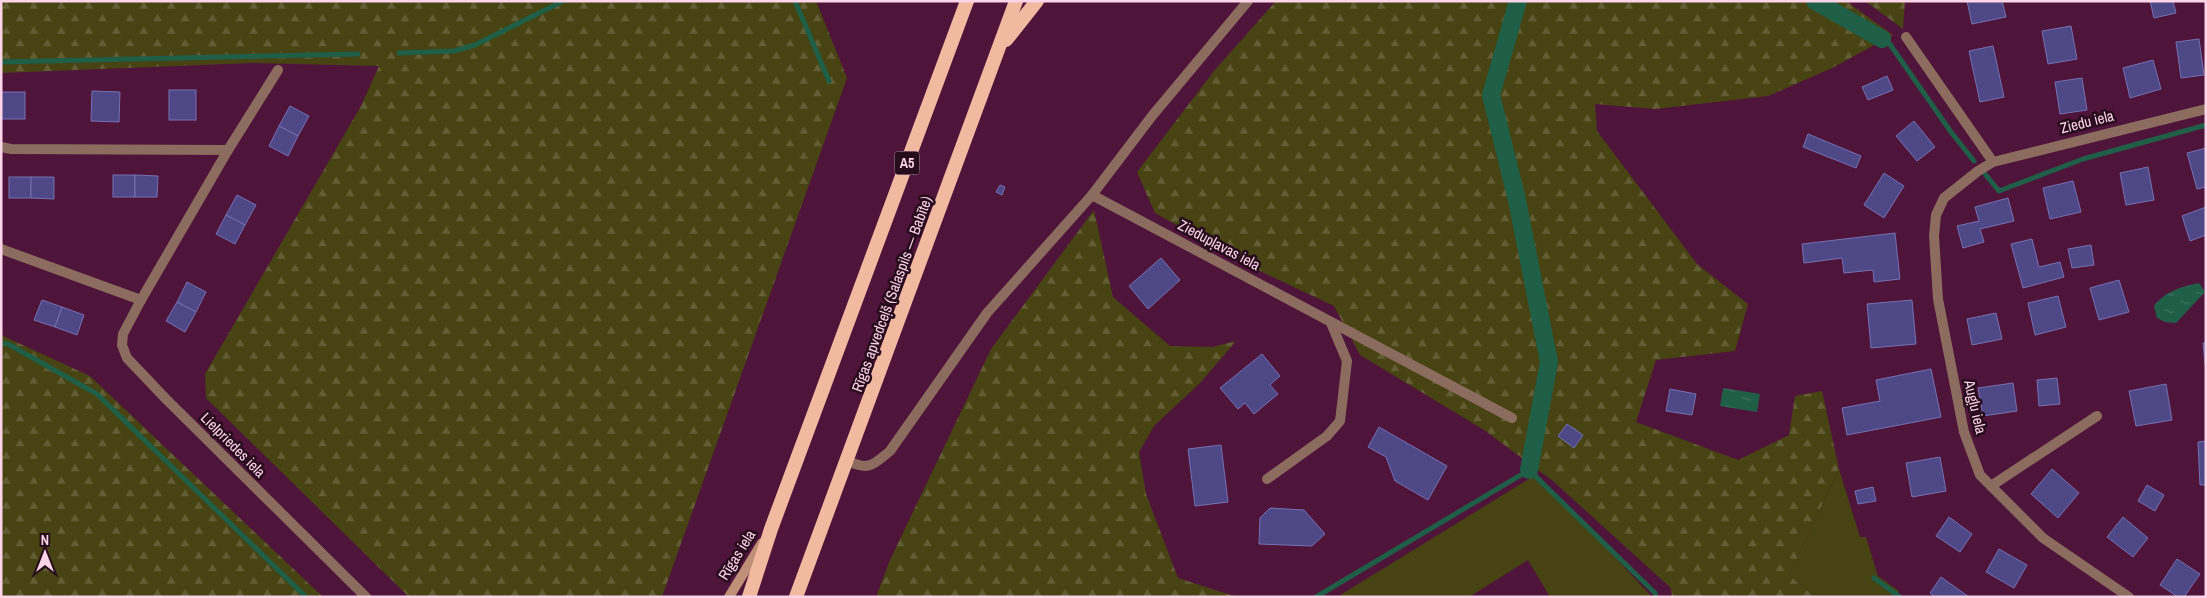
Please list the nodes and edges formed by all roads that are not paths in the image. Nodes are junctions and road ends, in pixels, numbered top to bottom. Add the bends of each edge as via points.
1 (1016, 1) edge
2 (1037, 1) edge
3 (1248, 1) edge
4 (966, 3) edge
5 (1906, 37) dead end
6 (1000, 49) junction
7 (278, 70) dead end
8 (2206, 109) edge
9 (1, 147) edge
10 (228, 150) junction
11 (1993, 162) junction
12 (1978, 170) joint
13 (1092, 195) junction
14 (1, 249) edge
15 (141, 300) junction
16 (1331, 322) junction
17 (2097, 416) dead end
18 (1512, 418) dead end
19 (848, 461) junction
20 (1267, 478) dead end
21 (1991, 486) junction
22 (771, 530) junction
23 (366, 597) edge
24 (730, 597) edge
25 (749, 597) edge
26 (796, 597) edge
27 (2129, 597) edge

1 - 6 highway, Rīgas apvedceļš (Salaspils — Babīte)
2 - 6 highway
3 - 13 street via 1152,116
4 - 22 highway, Rīgas apvedceļš (Salaspils — Babīte) / A5
5 - 11 street
6 - 19 highway, Rīgas apvedceļš (Salaspils — Babīte)
7 - 10 street, Lielpriedes iela
8 - 11 street, Ziedu iela
9 - 10 street
10 - 15 street, Lielpriedes iela
11 - 12 street, Ziedu iela
12 - 21 street, Augļu iela via 1944,198 1936,215 1934,236 1938,299 1964,432 1980,475
13 - 16 street, Ziedupļavas iela
13 - 19 street via 988,313 890,451 872,466
14 - 15 street
15 - 23 street, Lielpriedes iela via 123,334 122,345 127,358
16 - 18 street, Ziedupļavas iela
16 - 20 street via 1347,361 1340,421 1327,436
17 - 21 street
19 - 26 highway, Rīgas apvedceļš (Salaspils — Babīte)
21 - 27 street, Augļu iela via 2043,538
22 - 24 main road, Rīgas iela
22 - 25 highway, Rīgas apvedceļš (Salaspils — Babīte) / A5

